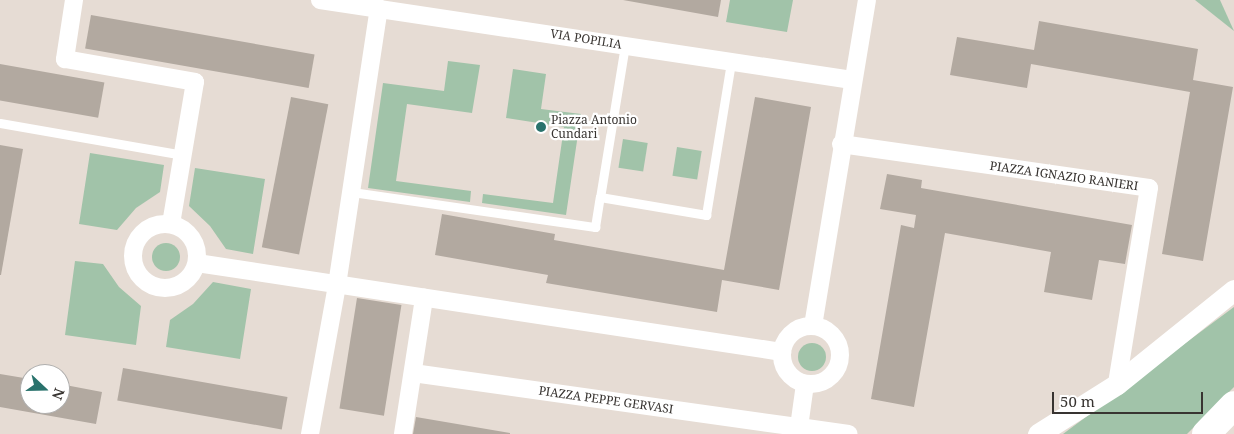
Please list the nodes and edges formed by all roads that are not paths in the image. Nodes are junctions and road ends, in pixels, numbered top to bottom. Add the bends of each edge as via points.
1 (74, 0) edge
2 (320, 0) edge
3 (867, 0) edge
4 (379, 8) junction
5 (625, 45) junction
6 (731, 62) junction
7 (852, 80) junction
8 (0, 123) edge
9 (841, 144) junction
10 (183, 155) junction
11 (352, 192) junction
12 (600, 197) junction
13 (171, 224) junction
14 (197, 263) junction
15 (337, 285) junction
16 (1233, 292) edge
17 (424, 298) junction
18 (812, 326) junction
19 (782, 352) junction
20 (413, 372) junction
21 (805, 384) junction
22 (1117, 384) junction
23 (1234, 405) edge
24 (800, 427) junction
25 (310, 434) edge
26 (403, 434) edge
27 (849, 434) edge
28 (1038, 434) edge
29 (1206, 434) edge

1 - 10 street via 65,59 195,82
2 - 4 street, VIA POPILIA
3 - 7 street
4 - 5 street, VIA POPILIA
4 - 11 street
5 - 6 street, VIA POPILIA
5 - 12 lane
6 - 7 street, VIA POPILIA
6 - 12 lane via 706,214
7 - 9 street
8 - 10 lane
9 - 18 street
9 - 22 street, PIAZZA IGNAZIO RANIERI via 1149,188
10 - 13 street
11 - 12 lane via 596,227
11 - 15 street
13 - 14 street via 185,231 195,243
13 - 14 street via 151,227 136,242 134,259 139,274 156,287 167,288 186,281
14 - 15 street
15 - 17 street
15 - 25 street
16 - 22 street
17 - 19 street
17 - 20 street
18 - 19 street via 792,333
18 - 21 street via 832,335 840,352 839,361 823,382
19 - 21 street via 788,373
20 - 24 street, PIAZZA PEPPE GERVASI
20 - 26 street
21 - 24 street
22 - 28 street
23 - 29 main road
24 - 27 street, PIAZZA PEPPE GERVASI

